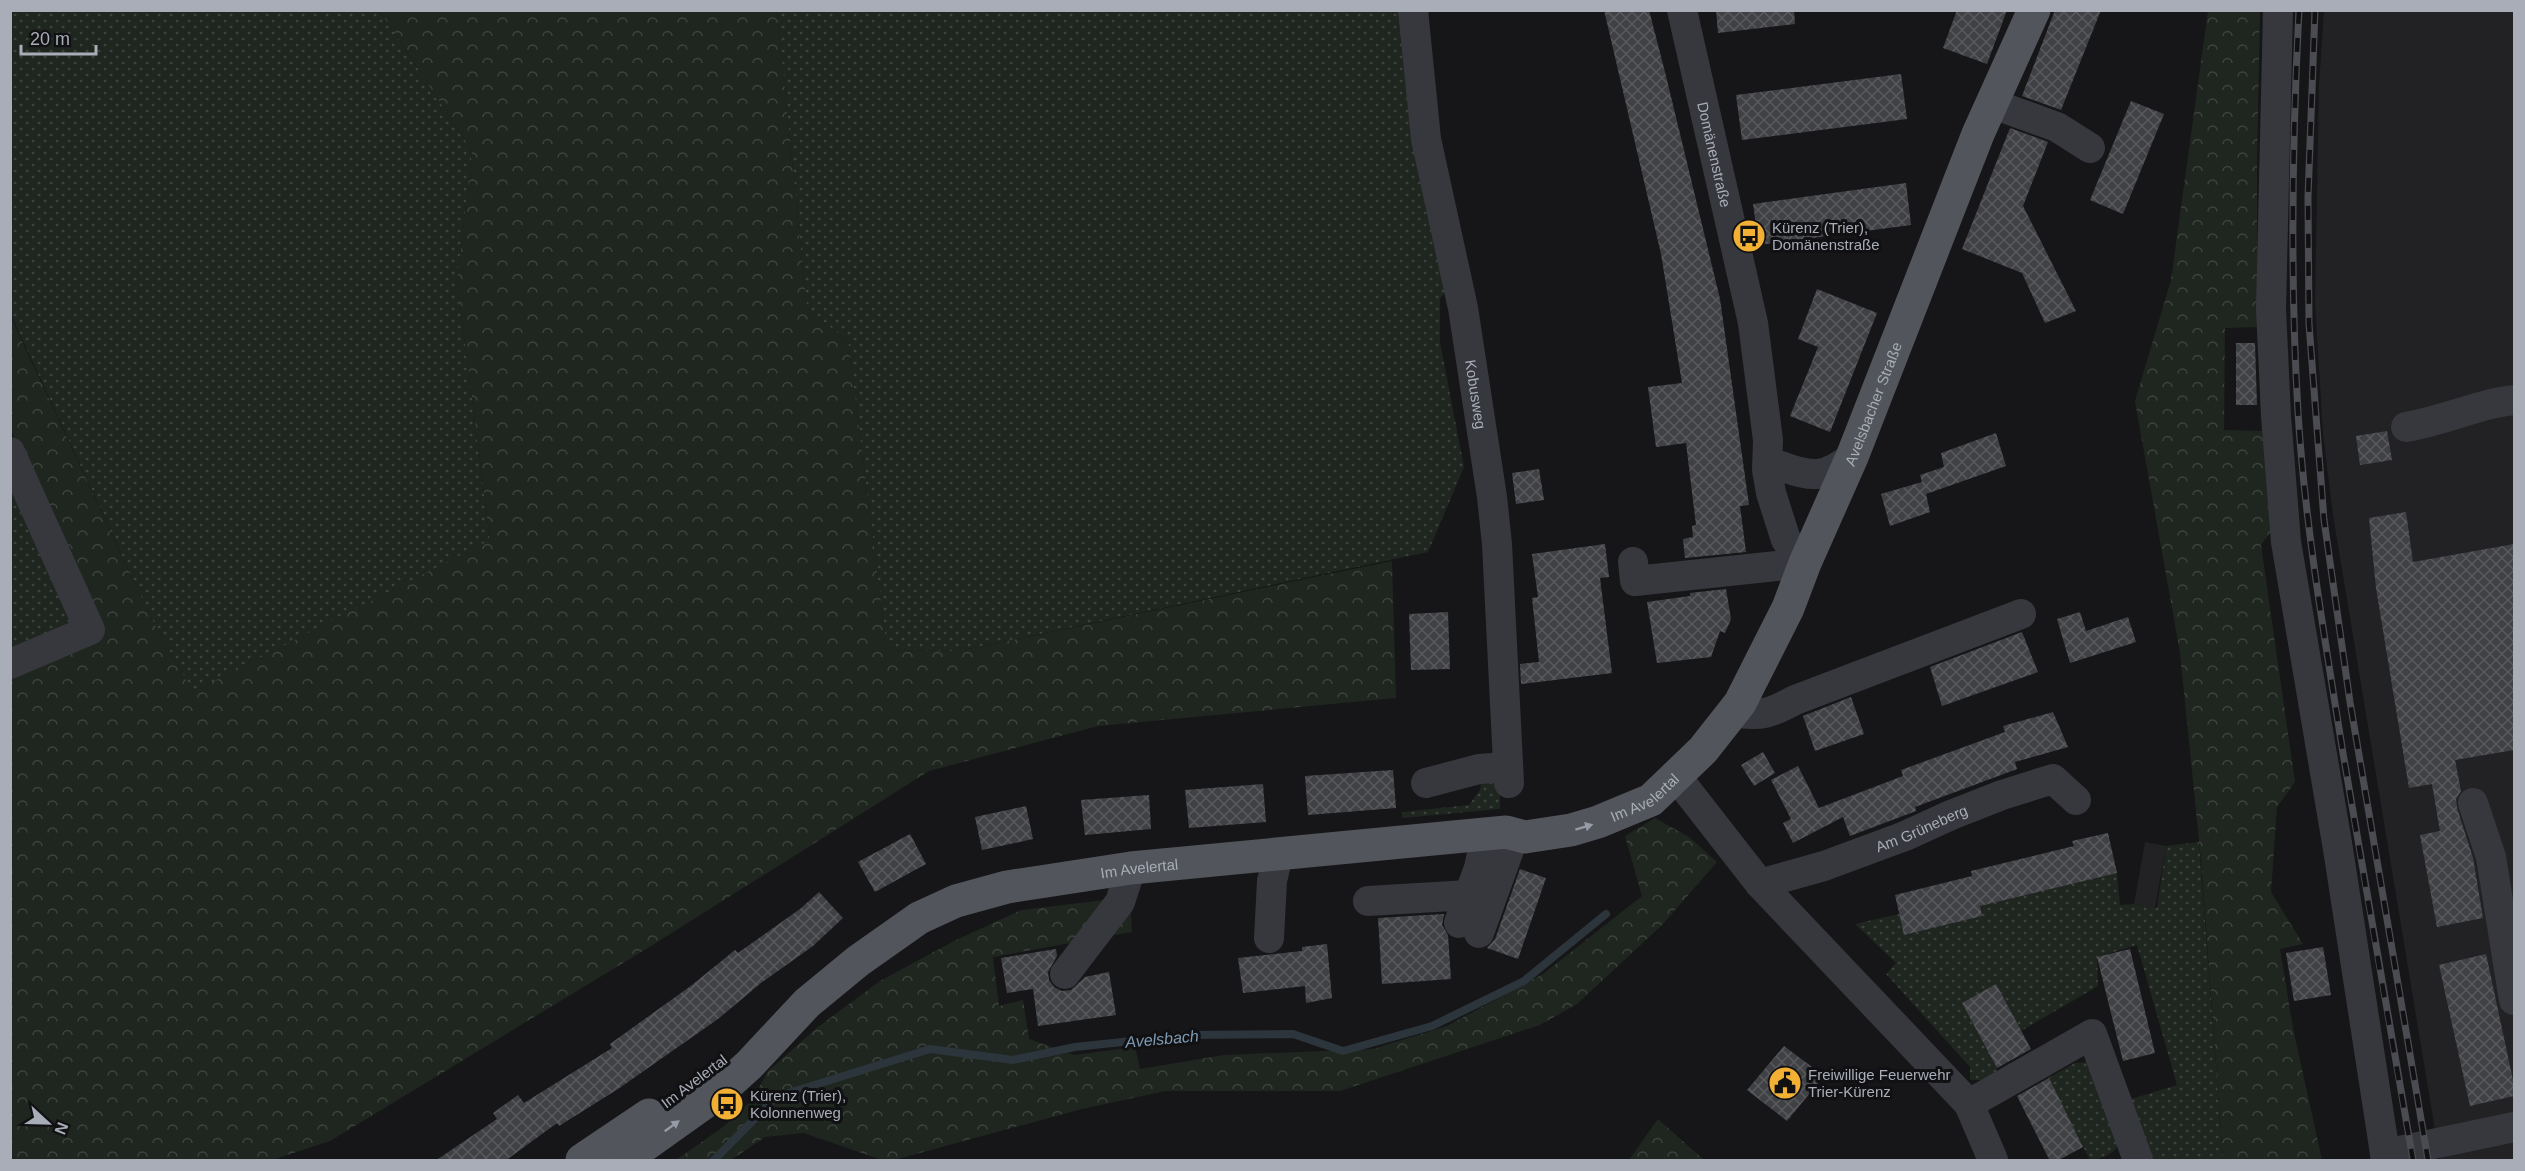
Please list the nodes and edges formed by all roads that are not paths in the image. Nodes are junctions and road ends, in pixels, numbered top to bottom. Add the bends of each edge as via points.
1 (1413, 10) edge
2 (1682, 10) edge
3 (2034, 10) edge
4 (2278, 10) edge
5 (1993, 104) junction
6 (2090, 148) dead end
7 (2514, 400) edge
8 (2406, 428) dead end
9 (10, 452) edge
10 (1774, 453) junction
11 (1851, 457) junction
12 (1632, 562) dead end
13 (1805, 563) junction
14 (2020, 614) dead end
15 (10, 664) edge
16 (1733, 712) junction
17 (1675, 776) junction
18 (1426, 783) dead end
19 (2076, 800) dead end
20 (2473, 803) dead end
21 (1496, 833) junction
22 (1278, 855) junction
23 (1131, 868) junction
24 (1760, 884) junction
25 (1469, 895) junction
26 (1368, 901) dead end
27 (1269, 938) dead end
28 (1065, 974) dead end
29 (2514, 1000) edge
30 (807, 1004) junction
31 (1969, 1104) junction
32 (2514, 1127) edge
33 (2386, 1157) edge
34 (582, 1161) edge
35 (624, 1161) edge
36 (1993, 1161) edge
37 (2138, 1161) edge

1 - 18 street, Kobusweg via 1426,139 1463,308 1492,496 1508,775 1479,769
2 - 10 street, Domänenstraße via 1753,323
3 - 5 main road, Avelsbacher Straße
4 - 33 street via 2271,309 2286,542
5 - 6 street via 2057,127
5 - 11 main road, Avelsbacher Straße
7 - 8 street
9 - 15 street via 90,630
10 - 11 street via 1800,473 1819,475 1833,471
10 - 13 street, Domänenstraße via 1767,470 1772,493 1786,540
11 - 13 main road, Avelsbacher Straße
12 - 13 street via 1635,581
13 - 16 main road, Avelsbacher Straße via 1769,649
14 - 16 street via 1763,715
16 - 17 main road, Avelsbacher Straße via 1703,750
17 - 21 main road, Im Avelertal via 1658,775 1615,794
17 - 24 street
19 - 24 street, Am Grüneberg via 2054,779 2002,795 1824,866
20 - 29 street via 2491,857
21 - 22 main road, Im Avelertal
21 - 25 street
21 - 25 street via 1509,850 1469,928
22 - 23 main road, Im Avelertal
22 - 27 street via 1272,881
23 - 28 street via 1120,902
23 - 30 main road, Im Avelertal via 1007,887 956,901 919,918 858,961
24 - 31 street
25 - 26 street
30 - 34 main road, Im Avelertal via 761,1030 706,1074
35 -> 30 main road, Im Avelertal via 718,1093
31 - 36 street
31 - 37 street via 2092,1034
32 - 33 street

